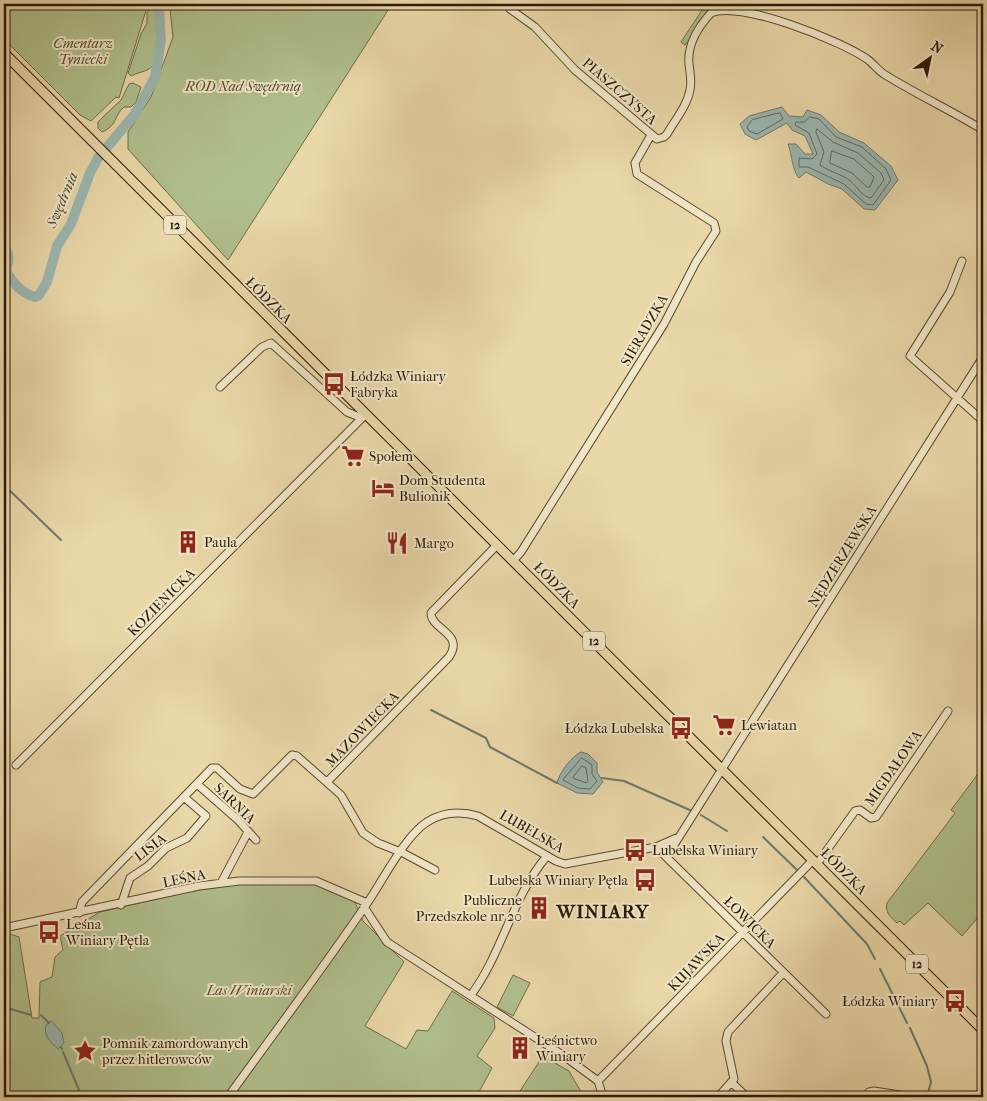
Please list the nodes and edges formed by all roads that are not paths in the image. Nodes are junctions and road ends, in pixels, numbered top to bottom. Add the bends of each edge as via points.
1 (510, 9) dead end
2 (4, 53) edge
3 (983, 130) edge
4 (651, 135) junction
5 (962, 261) dead end
6 (983, 357) edge
7 (220, 387) dead end
8 (958, 398) junction
9 (364, 416) junction
10 (983, 422) edge
11 (497, 545) junction
12 (513, 561) junction
13 (948, 711) dead end
14 (16, 765) dead end
15 (723, 770) junction
16 (328, 781) junction
17 (197, 784) junction
18 (184, 797) junction
19 (248, 832) junction
20 (679, 837) junction
21 (256, 840) dead end
22 (656, 847) junction
23 (400, 852) junction
24 (547, 856) junction
25 (666, 856) junction
26 (815, 862) junction
27 (435, 870) dead end
28 (221, 883) junction
29 (121, 904) junction
30 (366, 905) junction
31 (79, 913) junction
32 (4, 928) edge
33 (743, 932) junction
34 (783, 973) junction
35 (471, 995) junction
36 (826, 1014) dead end
37 (983, 1030) edge
38 (598, 1081) junction
39 (732, 1083) junction
40 (867, 1095) edge
41 (228, 1097) edge
42 (603, 1097) edge
43 (718, 1097) edge
44 (747, 1097) edge
45 (913, 1097) edge

1 - 4 street, PIASZCZYSTA via 535,27 575,70
2 - 9 main road, ŁÓDZKA / 12
3 - 4 street, PIASZCZYSTA via 887,76 843,45 769,9 731,4 721,6 708,16 690,46 691,88 684,104 664,137 657,139
4 - 12 street, SIERADZKA via 635,163 637,174 714,223 716,231 664,324
5 - 8 street via 950,292 910,356
6 - 8 street, NĘDZERZEWSKA
7 - 9 street via 262,347 271,344 347,412
8 - 10 street
8 - 15 street, NĘDZERZEWSKA
9 - 11 main road, ŁÓDZKA / 12
9 - 14 street, KOZIENICKA
11 - 12 main road, ŁÓDZKA / 12
11 - 16 street, MAZOWIECKA via 431,613 432,619 452,641 454,648 449,657
12 - 15 main road, ŁÓDZKA / 12
13 - 26 street, MIGDAŁOWA via 876,817 855,811
15 - 20 street
15 - 26 main road, ŁÓDZKA / 12
16 - 17 street, MAZOWIECKA via 294,755 253,794 240,789 215,767
16 - 23 street via 345,800 363,833
17 - 18 street, MAZOWIECKA
17 - 19 street, SARNIA
18 - 29 street, LISIA via 206,816 187,838 166,848 130,878
18 - 31 street, MAZOWIECKA via 82,902
19 - 21 street, SARNIA
19 - 28 street
20 - 22 street, LUBELSKA
20 - 25 street
22 - 24 street, LUBELSKA via 566,864
22 - 25 street, ŁOWICKA
23 - 24 street, LUBELSKA via 426,823 445,814 461,813 488,820
23 - 27 street
23 - 30 street, LUBELSKA
24 - 35 street via 530,878 489,968
25 - 33 street, ŁOWICKA
26 - 33 street, KUJAWSKA
26 - 37 main road, ŁÓDZKA / 12
28 - 29 street, LEŚNA
28 - 30 street, LEŚNA via 316,881
29 - 31 street, LEŚNA
30 - 35 street via 387,942
30 - 41 street, LUBELSKA
31 - 32 street, LEŚNA
33 - 34 street, ŁOWICKA
33 - 38 street, KUJAWSKA
34 - 36 street, ŁOWICKA
34 - 39 street via 728,1032 726,1041 734,1074
35 - 38 street
38 - 42 street
39 - 43 street
39 - 44 street
40 - 45 street via 876,1091

